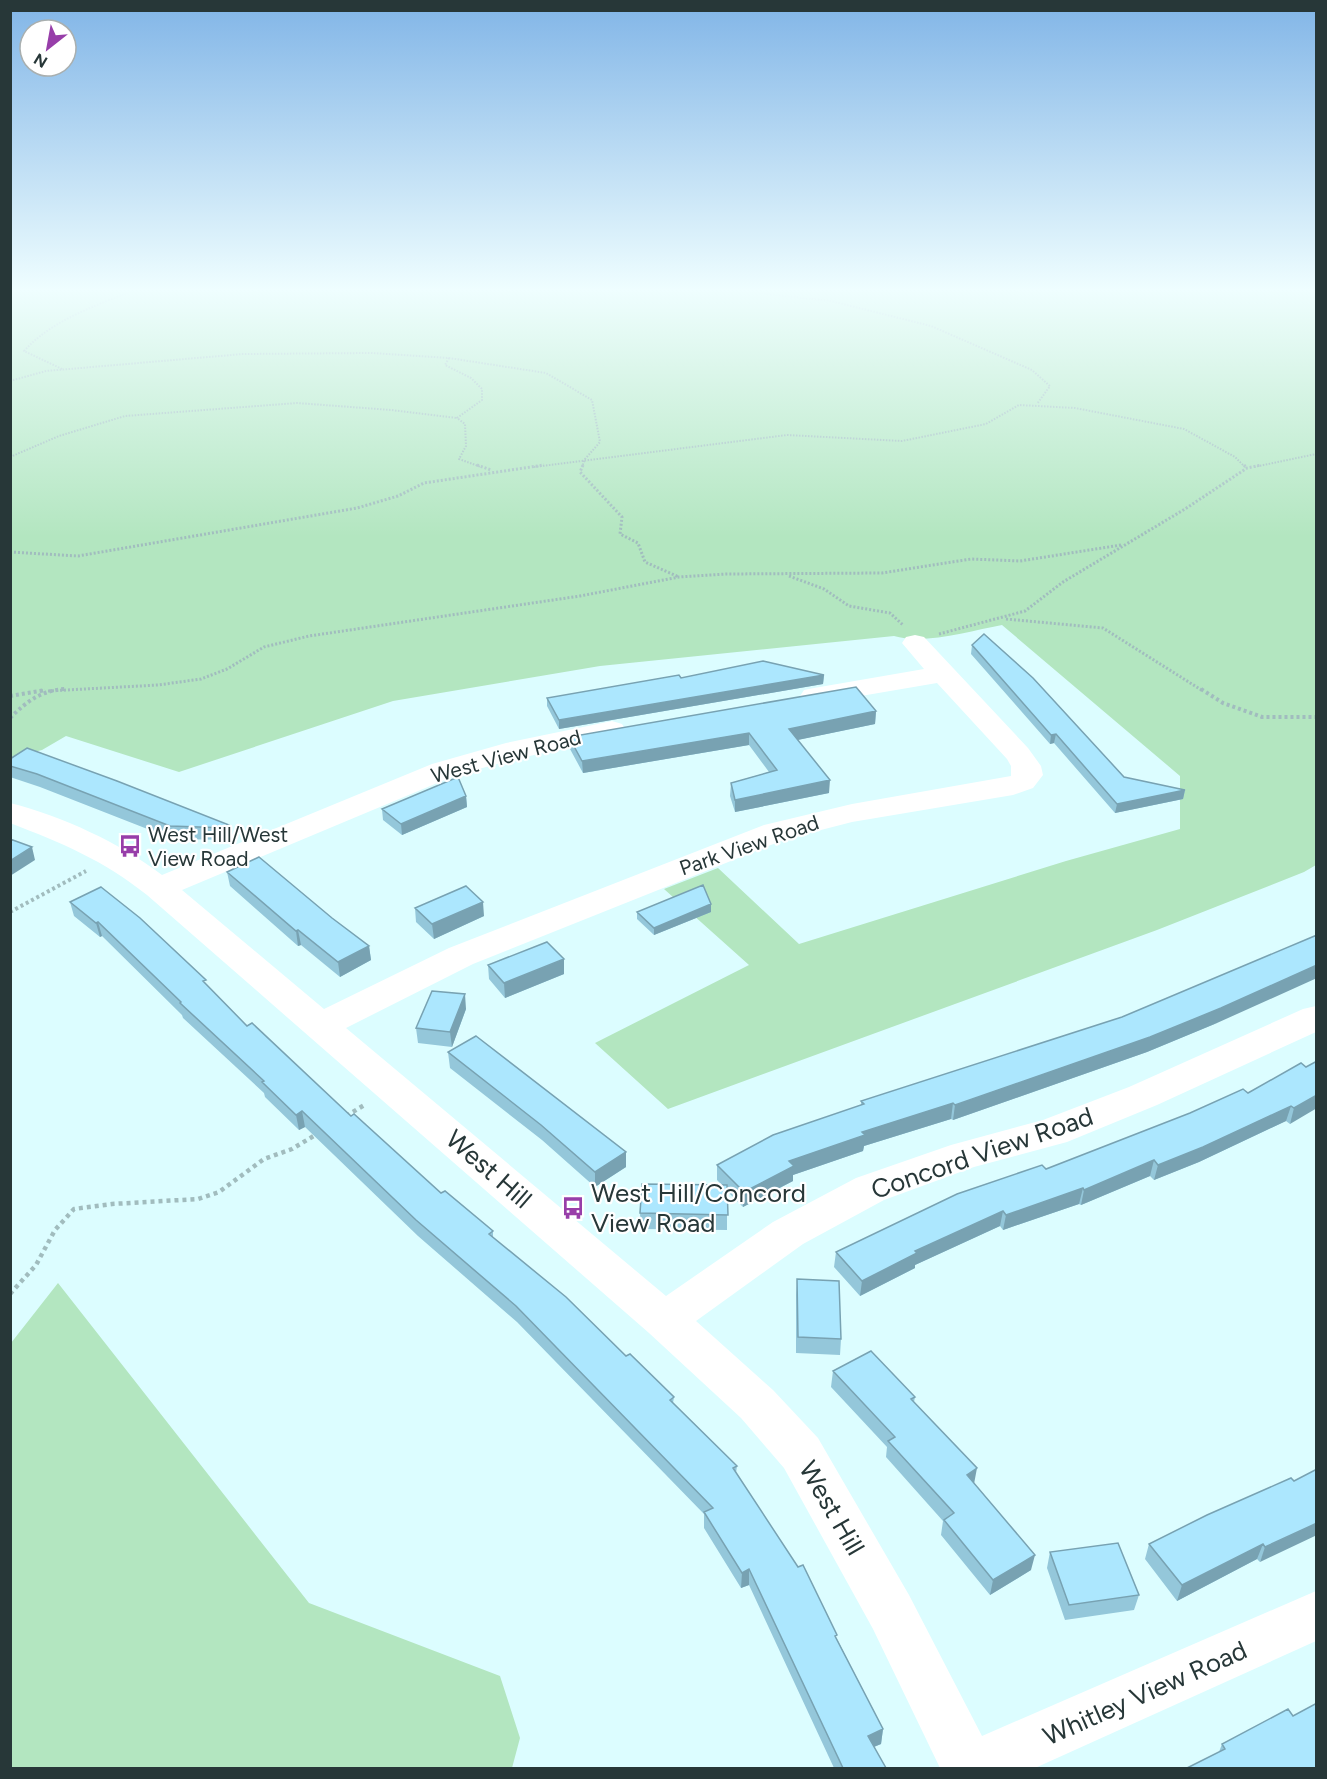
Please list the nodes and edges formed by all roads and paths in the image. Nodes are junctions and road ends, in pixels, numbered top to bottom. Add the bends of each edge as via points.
1 (46, 371) edge
2 (457, 371) edge
3 (533, 371) edge
4 (1033, 371) edge
5 (10, 381) edge
6 (1036, 405) junction
7 (457, 418) junction
8 (1317, 454) edge
9 (10, 457) edge
10 (585, 459) junction
11 (1247, 468) junction
12 (493, 471) junction
13 (1121, 545) junction
14 (10, 552) edge
15 (784, 574) junction
16 (679, 577) junction
17 (1002, 619) junction
18 (915, 643) junction
19 (942, 674) junction
20 (49, 690) junction
21 (10, 696) edge
22 (784, 701) edge
23 (1317, 717) edge
24 (10, 718) edge
25 (633, 727) edge
26 (10, 812) edge
27 (112, 855) junction
28 (159, 888) junction
29 (10, 912) edge
30 (1317, 1018) edge
31 (320, 1026) junction
32 (393, 1087) junction
33 (343, 1118) edge
34 (323, 1130) edge
35 (10, 1294) edge
36 (665, 1320) junction
37 (1317, 1615) edge
38 (971, 1768) edge

1 - 5 path
2 - 7 path via 482,389 482,400
3 - 10 path via 546,373 592,400 600,442
4 - 6 path via 1050,386
6 - 10 path via 1019,405 986,423 902,441 787,435
6 - 11 path via 1076,408 1184,429 1235,457
7 - 9 path via 297,403 125,416 59,436
7 - 12 path via 465,424 466,446 459,459
8 - 11 path
10 - 12 path
10 - 16 path via 580,472 621,517 620,534 638,543 645,562
11 - 13 path
12 - 14 path via 424,483 398,496 357,508 78,555
13 - 15 path via 1020,561 971,559 882,573
13 - 17 path via 1025,611
15 - 16 path
15 - 18 path via 824,589 849,606 890,613
16 - 20 path via 580,596 309,636 264,647 201,679
17 - 18 path via 948,630
17 - 23 path via 1103,628 1223,703 1262,717
18 - 19 street, Park View Road
19 - 22 street
19 - 31 street, Park View Road via 1018,754 1028,775 1022,782 996,790 852,813 775,832 461,956
20 - 21 path
20 - 24 path via 24,704
25 - 28 street, West View Road via 574,736 443,770
26 - 27 street, West Hill
27 - 28 street, West Hill
27 - 29 path
28 - 31 street, West Hill
30 - 36 street, Concord View Road via 1053,1132 965,1155 870,1189 788,1233
31 - 32 street, West Hill
32 - 33 path
32 - 36 street, West Hill
34 - 35 path via 292,1149 264,1159 219,1192 198,1199 74,1209 55,1230 36,1266
36 - 38 street, West Hill via 758,1404 801,1453 891,1612
37 - 38 street, Whitley View Road

